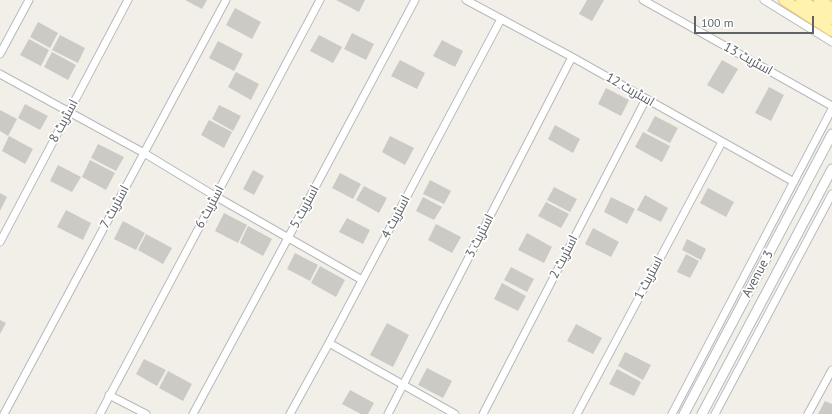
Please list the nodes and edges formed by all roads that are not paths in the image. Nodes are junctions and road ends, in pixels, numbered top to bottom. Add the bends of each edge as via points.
1 (28, 0) edge
2 (128, 0) edge
3 (226, 0) edge
4 (320, 0) edge
5 (415, 0) edge
6 (466, 0) edge
7 (643, 0) edge
8 (764, 0) edge
9 (784, 0) edge
10 (801, 0) edge
11 (820, 0) edge
12 (832, 8) edge
13 (500, 19) junction
14 (832, 19) edge
15 (832, 31) edge
16 (832, 42) edge
17 (0, 54) edge
18 (572, 57) junction
19 (0, 74) edge
20 (646, 99) junction
21 (832, 106) edge
22 (832, 109) edge
23 (69, 113) junction
24 (818, 136) junction
25 (830, 138) edge
26 (722, 142) junction
27 (144, 153) junction
28 (832, 169) edge
29 (794, 182) junction
30 (832, 194) edge
31 (215, 196) junction
32 (830, 203) edge
33 (288, 238) junction
34 (0, 242) edge
35 (362, 280) junction
36 (329, 344) junction
37 (832, 370) edge
38 (404, 385) junction
39 (109, 395) junction
40 (4, 414) edge
41 (100, 414) edge
42 (146, 414) edge
43 (193, 414) edge
44 (290, 414) edge
45 (388, 414) edge
46 (455, 414) edge
47 (483, 414) edge
48 (577, 414) edge
49 (672, 414) edge
50 (684, 414) edge
51 (702, 414) edge
52 (716, 414) edge
53 (808, 414) edge

1 - 17 street
2 - 23 street, اسٹریٹ 8
3 - 27 street, اسٹریٹ 7
4 - 31 street, اسٹریٹ 6
5 - 33 street, اسٹریٹ 5
6 - 13 street, اسٹریٹ 12
7 - 21 street, اسٹریٹ 13
8 - 16 street
9 - 15 main road
10 - 14 main road
11 - 12 main road
13 - 18 street, اسٹریٹ 12
13 - 35 street, اسٹریٹ 4
18 - 20 street, اسٹریٹ 12
18 - 38 street, اسٹریٹ 3
19 - 23 street
20 - 26 street, اسٹریٹ 12
20 - 47 street, اسٹریٹ 2
22 - 24 street
23 - 27 street
23 - 34 street, اسٹریٹ 8
24 - 25 street
24 - 29 street
25 - 50 main road, Avenue 3
26 - 29 street, اسٹریٹ 12
26 - 48 street, اسٹریٹ 1
27 - 31 street
27 - 40 street, اسٹریٹ 7
28 - 51 main road, Avenue 3
29 - 49 street
30 - 32 street
31 - 33 street
31 - 39 street, اسٹریٹ 6
32 - 52 street
33 - 35 street
33 - 43 street, اسٹریٹ 5
35 - 36 street, اسٹریٹ 4
36 - 38 street
36 - 44 street, اسٹریٹ 4
37 - 53 street
38 - 45 street, اسٹریٹ 3
38 - 46 street
39 - 41 street, اسٹریٹ 6
39 - 42 street

